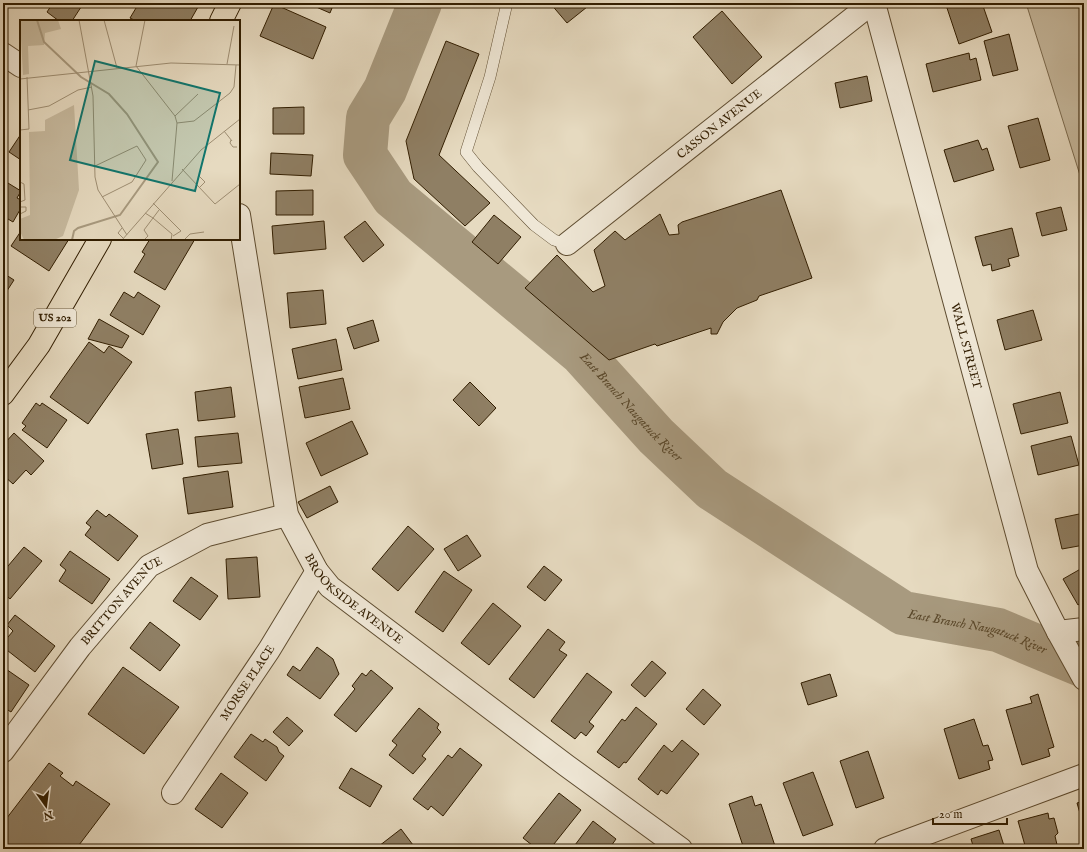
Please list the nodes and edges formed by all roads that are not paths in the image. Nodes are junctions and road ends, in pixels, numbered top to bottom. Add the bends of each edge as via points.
1 (230, 3) edge
2 (507, 3) edge
3 (873, 3) edge
4 (222, 20) edge
5 (3, 54) edge
6 (20, 65) edge
7 (240, 221) edge
8 (99, 240) edge
9 (567, 244) joint
10 (3, 394) edge
11 (287, 515) junction
12 (317, 570) junction
13 (1084, 629) edge
14 (1059, 634) junction
15 (1084, 679) edge
16 (3, 750) edge
17 (1084, 776) edge
18 (173, 793) dead end
19 (891, 848) edge
20 (680, 849) edge

1 - 4 highway
2 - 9 lane via 490,78 466,152 534,225 554,240
3 - 9 street, CASSON AVENUE
3 - 14 street, WALL STREET via 1027,571
5 - 6 street
7 - 11 street, BROOKSIDE AVENUE
8 - 10 highway, US 202 via 39,345
11 - 12 street, BROOKSIDE AVENUE
11 - 16 street, BRITTON AVENUE via 207,535 149,566 80,647
12 - 18 street, MORSE PLACE via 265,656
12 - 20 street, BROOKSIDE AVENUE via 330,587
13 - 14 street
14 - 15 street, WALL STREET
17 - 19 street

